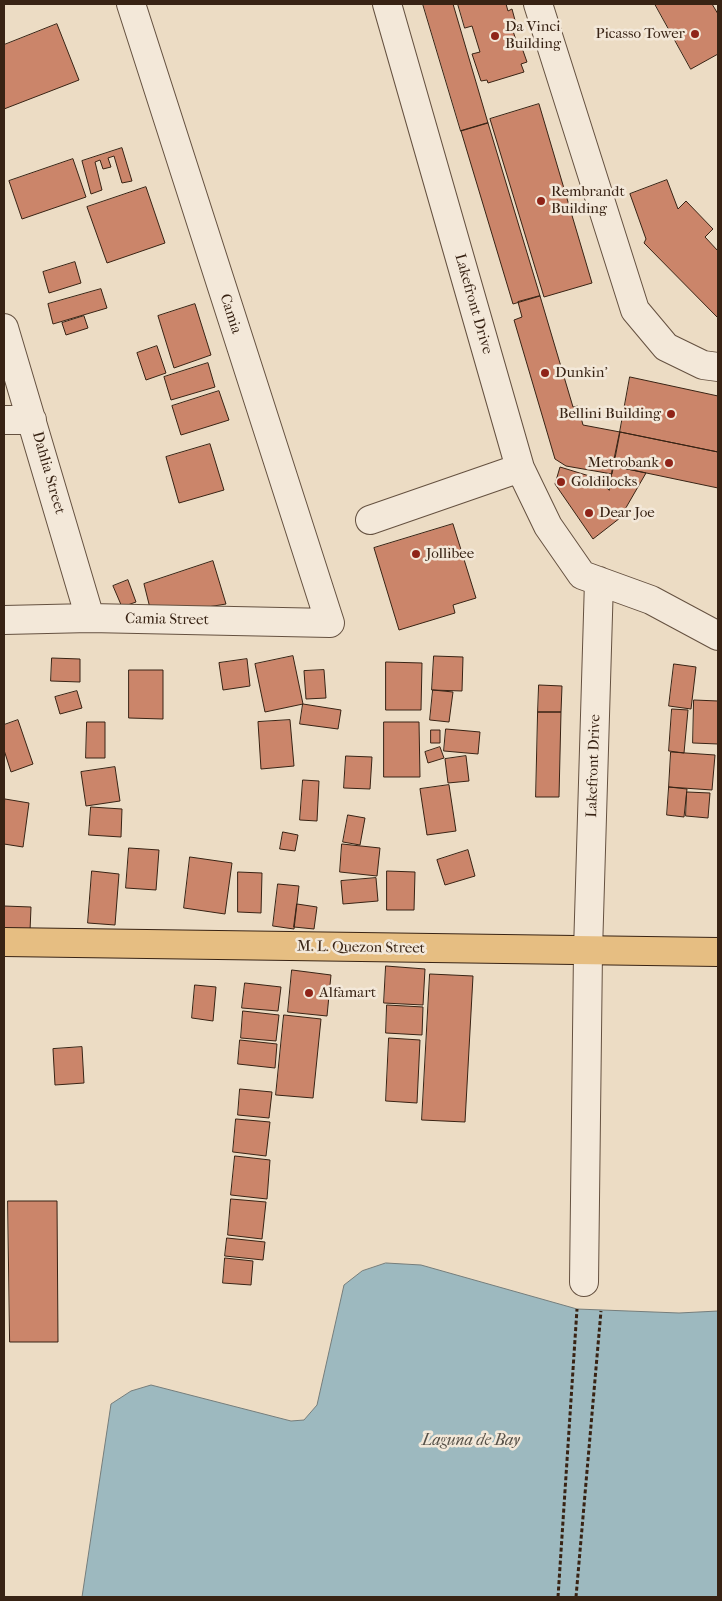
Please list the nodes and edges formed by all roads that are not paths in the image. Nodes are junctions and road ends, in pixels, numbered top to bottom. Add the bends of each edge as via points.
1 (131, 4) edge
2 (387, 4) edge
3 (538, 4) edge
4 (4, 328) edge
5 (718, 367) edge
6 (4, 420) edge
7 (32, 420) junction
8 (520, 468) junction
9 (370, 520) dead end
10 (599, 582) junction
11 (90, 618) junction
12 (4, 620) edge
13 (330, 623) joint
14 (718, 636) edge
15 (4, 942) edge
16 (588, 952) junction
17 (718, 952) edge
18 (584, 1282) dead end

1 - 13 street, Camia
2 - 8 street, Lakefront Drive
3 - 5 street via 635,310 666,347 703,364
4 - 7 street, Dahlia Street
6 - 7 street
7 - 11 street, Dahlia Street
8 - 9 street
8 - 10 street, Lakefront Drive via 548,526 566,553 582,575
10 - 14 street, Lakefront Drive via 660,604
10 - 16 street, Lakefront Drive
11 - 12 street, Camia Street
11 - 13 street, Camia Street
15 - 16 main road, M. L. Quezon Street
16 - 17 main road, M. L. Quezon Street
16 - 18 street, Lakefront Drive

